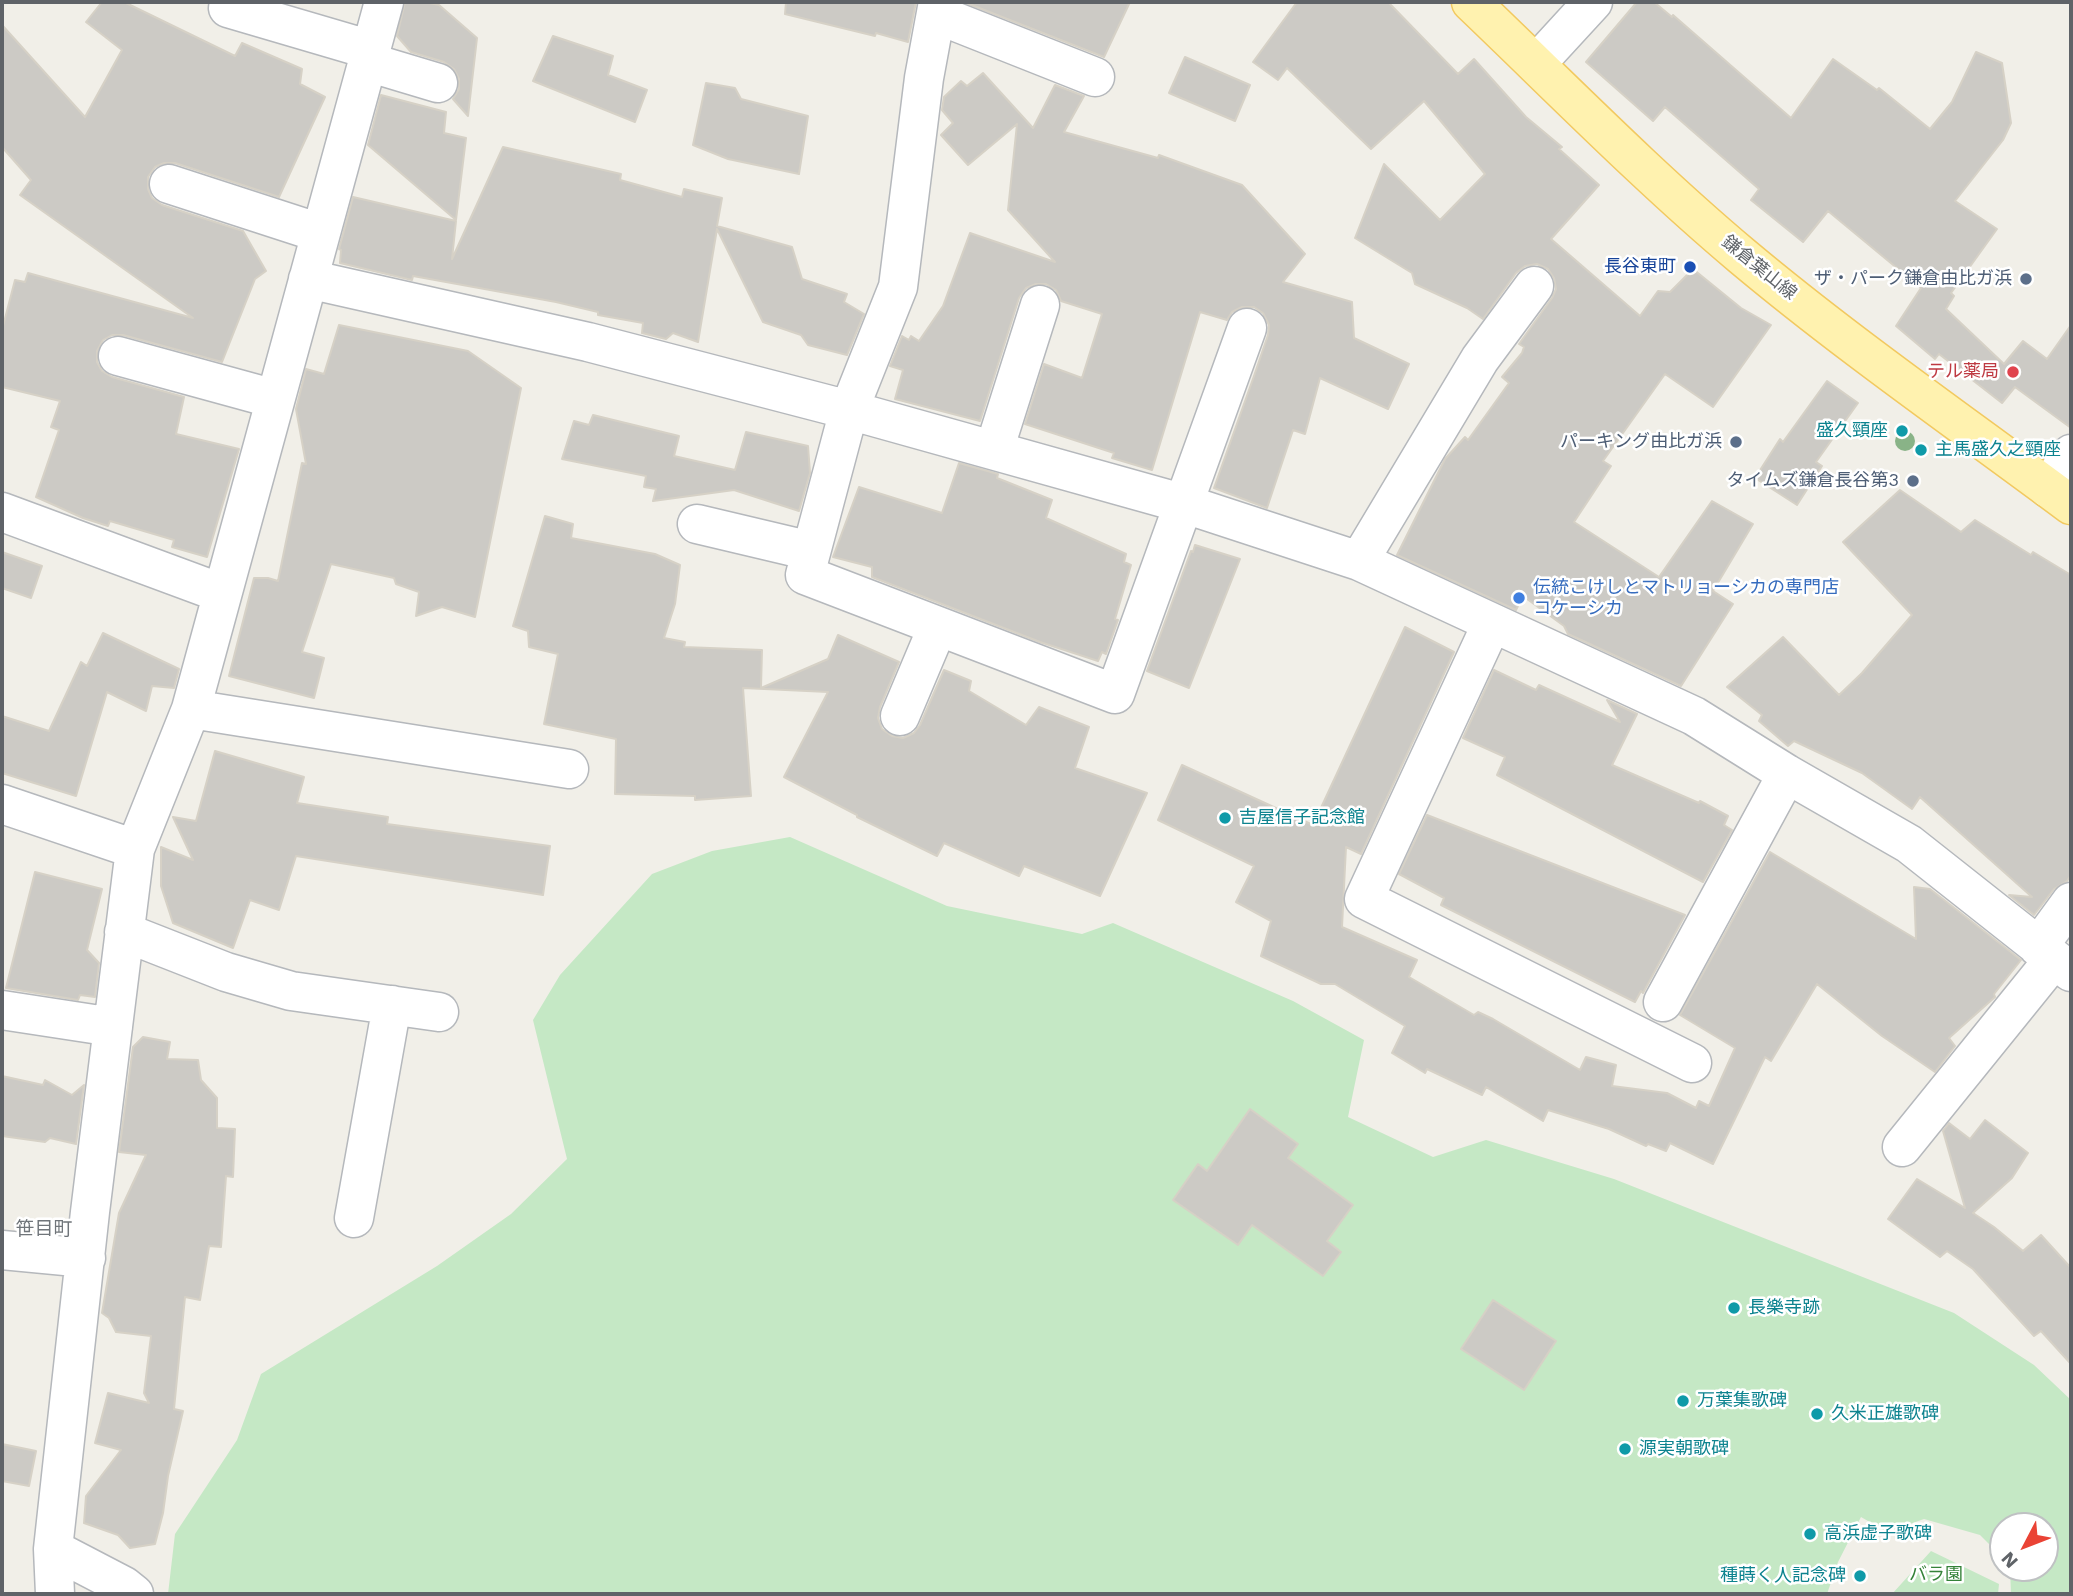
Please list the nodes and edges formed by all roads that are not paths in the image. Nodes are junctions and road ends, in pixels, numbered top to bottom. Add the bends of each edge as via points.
1 (384, 2) edge
2 (1471, 2) edge
3 (1593, 2) edge
4 (228, 8) dead end
5 (937, 8) edge
6 (369, 56) junction
7 (1536, 64) junction
8 (1095, 78) dead end
9 (438, 83) dead end
10 (169, 184) dead end
11 (320, 233) junction
12 (308, 279) junction
13 (1534, 286) dead end
14 (1040, 305) dead end
15 (1247, 328) dead end
16 (118, 356) dead end
17 (275, 399) junction
18 (849, 410) junction
19 (995, 450) junction
20 (2071, 454) edge
21 (2060, 497) edge
22 (1185, 504) junction
23 (2, 512) edge
24 (697, 524) dead end
25 (811, 551) junction
26 (1360, 561) junction
27 (221, 593) junction
28 (1492, 623) junction
29 (938, 626) junction
30 (191, 709) junction
31 (900, 716) dead end
32 (569, 769) dead end
33 (1787, 774) junction
34 (2, 804) edge
35 (135, 849) junction
36 (2071, 902) edge
37 (124, 932) junction
38 (2054, 959) edge
39 (1662, 1002) dead end
40 (392, 1005) junction
41 (2, 1010) edge
42 (439, 1012) dead end
43 (113, 1027) junction
44 (1692, 1063) dead end
45 (1902, 1147) dead end
46 (354, 1218) dead end
47 (2, 1250) edge
48 (86, 1258) junction
49 (53, 1549) junction
50 (55, 1594) edge
51 (134, 1594) edge

1 - 6 street
2 - 7 main road, 鎌倉葉山線
3 - 7 street
4 - 6 street
5 - 8 street
5 - 18 street via 898,287
6 - 9 street
6 - 11 street
7 - 21 main road, 鎌倉葉山線 via 1742,256
10 - 11 street
11 - 12 street
12 - 17 street
12 - 18 street via 588,342
13 - 26 street via 1479,359
14 - 19 street
15 - 22 street
16 - 17 street
17 - 27 street
18 - 19 street
18 - 25 street
19 - 22 street
20 - 21 street
22 - 26 street
22 - 29 street via 1115,694
23 - 27 street
24 - 25 street
25 - 29 street via 805,575
26 - 28 street
27 - 30 street
28 - 33 street via 1694,716
28 - 44 street via 1364,899
29 - 31 street
30 - 32 street
30 - 35 street
33 - 38 street via 1909,844
33 - 39 street
34 - 35 street
35 - 37 street
36 - 38 street
37 - 40 street via 226,972 291,991
37 - 43 street
38 - 45 street
40 - 42 street
40 - 46 street
41 - 43 street
43 - 48 street
47 - 48 street
48 - 49 street
49 - 50 street
49 - 51 street

